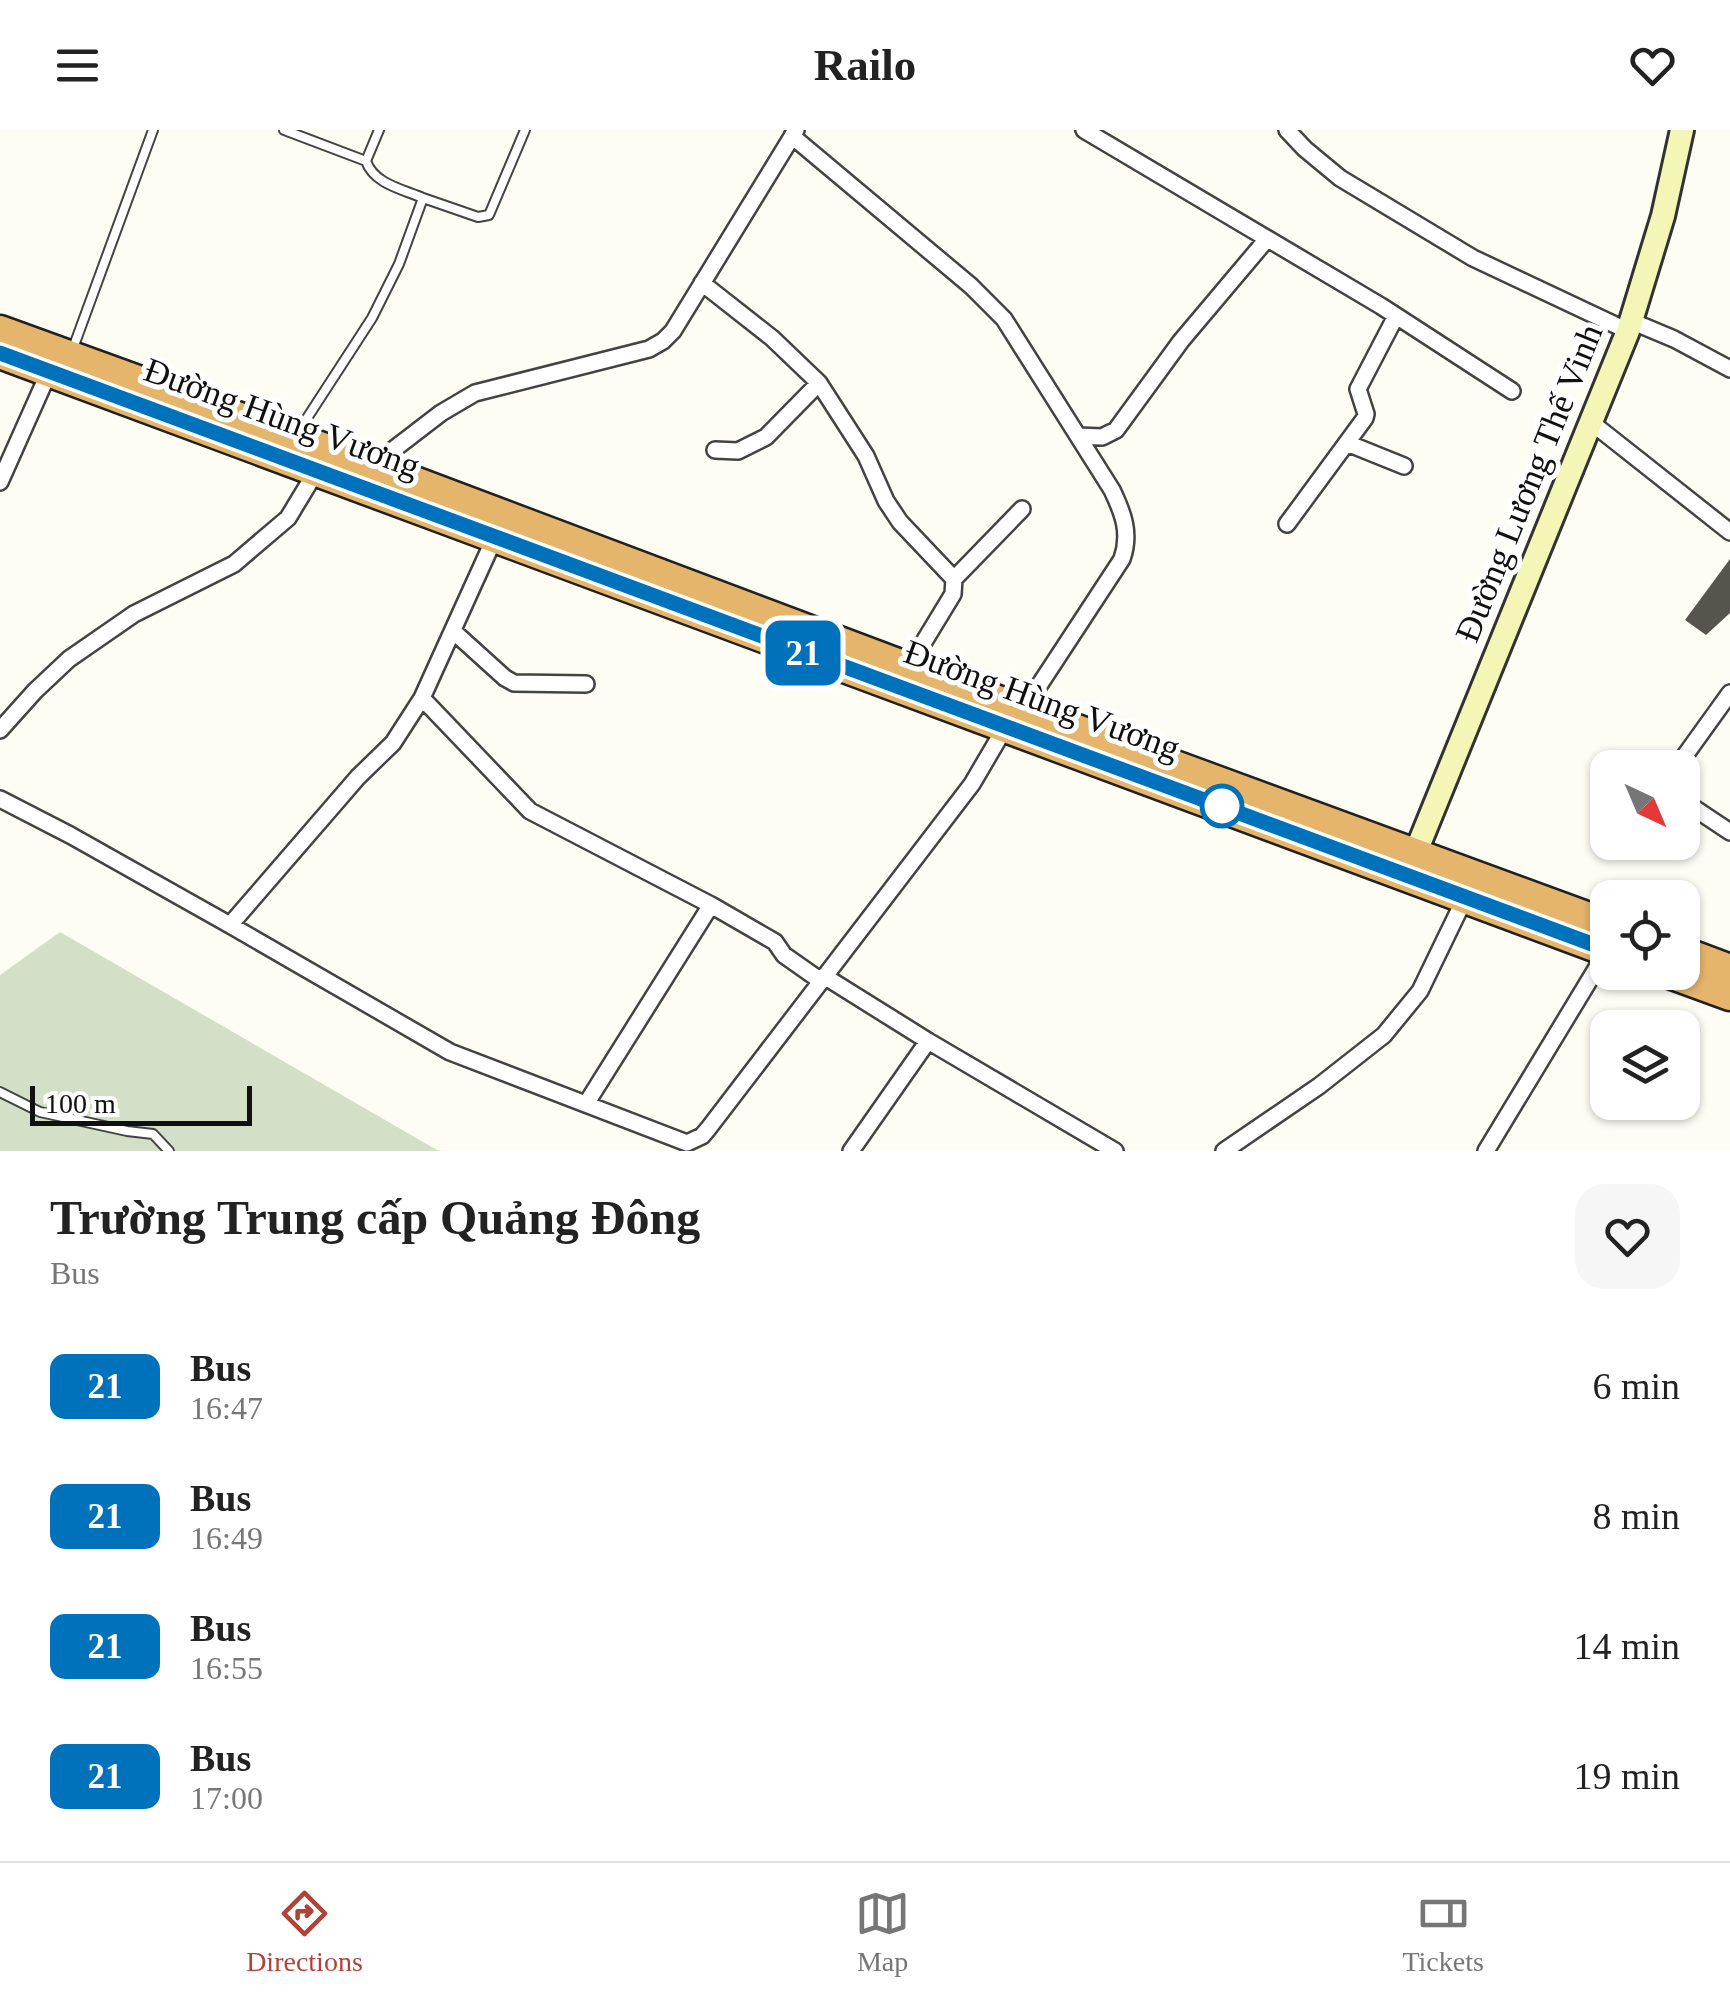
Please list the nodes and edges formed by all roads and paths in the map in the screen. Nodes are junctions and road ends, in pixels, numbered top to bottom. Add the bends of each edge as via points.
1 (153, 130) edge
2 (284, 130) edge
3 (378, 130) edge
4 (526, 130) edge
5 (1084, 130) edge
6 (1288, 130) edge
7 (1682, 130) edge
8 (794, 133) edge
9 (366, 161) junction
10 (423, 198) junction
11 (1268, 239) junction
12 (702, 283) junction
13 (1396, 316) junction
14 (1630, 326) junction
15 (0, 331) edge
16 (0, 354) edge
17 (60, 364) junction
18 (1730, 369) edge
19 (819, 383) junction
20 (1512, 392) dead end
21 (1592, 423) junction
22 (1078, 436) junction
23 (294, 438) junction
24 (1347, 443) junction
25 (714, 450) dead end
26 (372, 466) junction
27 (1404, 466) dead end
28 (317, 470) junction
29 (0, 482) edge
30 (1022, 510) dead end
31 (1286, 524) dead end
32 (1730, 532) edge
33 (496, 537) junction
34 (954, 580) junction
35 (453, 631) junction
36 (908, 668) junction
37 (586, 684) dead end
38 (1730, 693) edge
39 (422, 698) junction
40 (1014, 718) junction
41 (0, 730) edge
42 (1689, 750) edge
43 (0, 799) edge
44 (1700, 812) edge
45 (1730, 832) edge
46 (1415, 854) junction
47 (1465, 898) junction
48 (711, 905) junction
49 (1590, 918) edge
50 (230, 925) junction
51 (1590, 943) edge
52 (1700, 959) edge
53 (1730, 970) edge
54 (823, 979) junction
55 (1590, 980) edge
56 (1700, 984) edge
57 (1730, 995) edge
58 (928, 1041) junction
59 (0, 1092) edge
60 (586, 1104) junction
61 (684, 1147) edge
62 (169, 1151) edge
63 (850, 1151) edge
64 (1115, 1151) edge
65 (1224, 1151) edge
66 (1486, 1151) edge

1 - 17 lane
2 - 9 lane
3 - 9 lane
4 - 10 lane via 489,215 478,218
5 - 11 street
6 - 14 street via 1340,178 1456,248
7 - 14 street, Đường Lương Thế Vinh
8 - 12 street
8 - 22 street via 1004,319
9 - 10 lane via 377,178
10 - 23 lane via 372,318
11 - 13 street
11 - 22 street via 1181,340 1116,430
12 - 19 street
12 - 26 street via 656,346 476,393
13 - 20 street
13 - 24 street via 1360,382 1365,418
14 - 18 street
14 - 21 street, Đường Lương Thế Vinh
15 - 17 highway, Đường Hùng Vương
16 - 17 highway, Đường Hùng Vương
17 - 23 highway, Đường Hùng Vương
17 - 28 highway, Đường Hùng Vương
17 - 29 street
19 - 25 street via 766,437 738,451
19 - 34 street via 900,522
21 - 32 street
21 - 46 street, Đường Lương Thế Vinh
22 - 40 street via 1122,511 1127,545
23 - 26 highway, Đường Hùng Vương
24 - 27 street
24 - 31 street
26 - 36 highway, Đường Hùng Vương
28 - 33 highway, Đường Hùng Vương
28 - 41 street via 288,518 234,564 134,614 69,659
30 - 34 street
33 - 35 street
33 - 40 highway, Đường Hùng Vương via 891,686
34 - 36 street via 953,594
35 - 37 street via 514,684
35 - 39 street
36 - 40 highway, Đường Hùng Vương
38 - 42 street
39 - 48 street via 530,811
39 - 50 street via 393,743
40 - 46 highway, Đường Hùng Vương
40 - 47 highway, Đường Hùng Vương
40 - 54 street via 972,784
43 - 50 street
44 - 45 street
46 - 49 highway, Đường Hùng Vương
47 - 51 highway, Đường Hùng Vương
47 - 65 street via 1420,991 1384,1034
48 - 54 street
48 - 60 street
50 - 60 street via 450,1052
52 - 53 highway
54 - 58 street
54 - 61 street via 708,1129
55 - 66 street
56 - 57 highway
58 - 63 street
58 - 64 street
59 - 62 lane via 40,1112 153,1134
60 - 61 street

